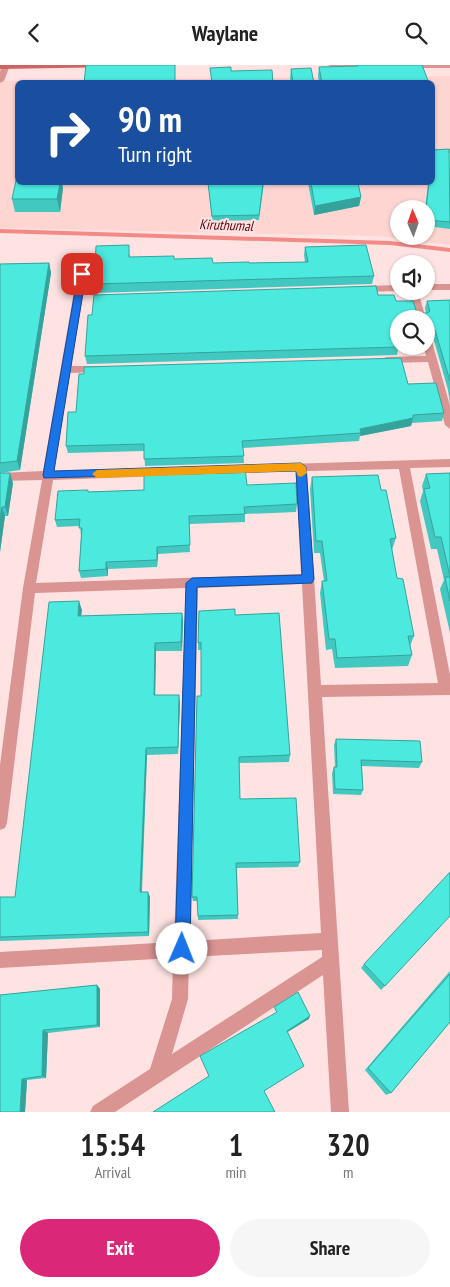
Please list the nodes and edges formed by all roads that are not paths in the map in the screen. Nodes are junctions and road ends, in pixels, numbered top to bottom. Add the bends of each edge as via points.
1 (120, 65) edge
2 (332, 65) edge
3 (450, 65) edge
4 (375, 66) edge
5 (394, 66) edge
6 (4, 67) edge
7 (0, 81) edge
8 (435, 151) edge
9 (450, 151) edge
10 (82, 274) dead end
11 (435, 287) edge
12 (450, 287) edge
13 (390, 288) edge
14 (350, 289) edge
15 (431, 355) edge
16 (432, 359) junction
17 (373, 361) edge
18 (115, 369) edge
19 (66, 370) junction
20 (450, 425) edge
21 (450, 463) edge
22 (404, 464) junction
23 (301, 467) junction
24 (214, 470) edge
25 (174, 471) edge
26 (48, 475) junction
27 (0, 477) edge
28 (308, 579) junction
29 (192, 583) junction
30 (29, 588) junction
31 (448, 689) edge
32 (315, 691) junction
33 (0, 823) edge
34 (330, 941) junction
35 (182, 949) junction
36 (0, 959) edge
37 (329, 962) junction
38 (157, 1074) junction
39 (99, 1112) edge
40 (340, 1112) edge

1 - 6 main road
2 - 4 street
3 - 5 street
6 - 7 street
8 - 9 street
10 - 19 street via 83,298
11 - 12 street
13 - 14 street
15 - 16 street
16 - 17 street
16 - 20 street
18 - 19 street
19 - 26 street
21 - 22 street
22 - 23 street
22 - 31 street
23 - 24 street
23 - 28 street
25 - 26 street
26 - 27 street
26 - 30 street
28 - 29 street
28 - 32 street
29 - 30 street
29 - 35 street
30 - 33 street
31 - 32 street
32 - 34 street
34 - 35 street
34 - 37 street
35 - 36 street
35 - 38 street via 180,999
37 - 38 street
37 - 40 street
38 - 39 street

